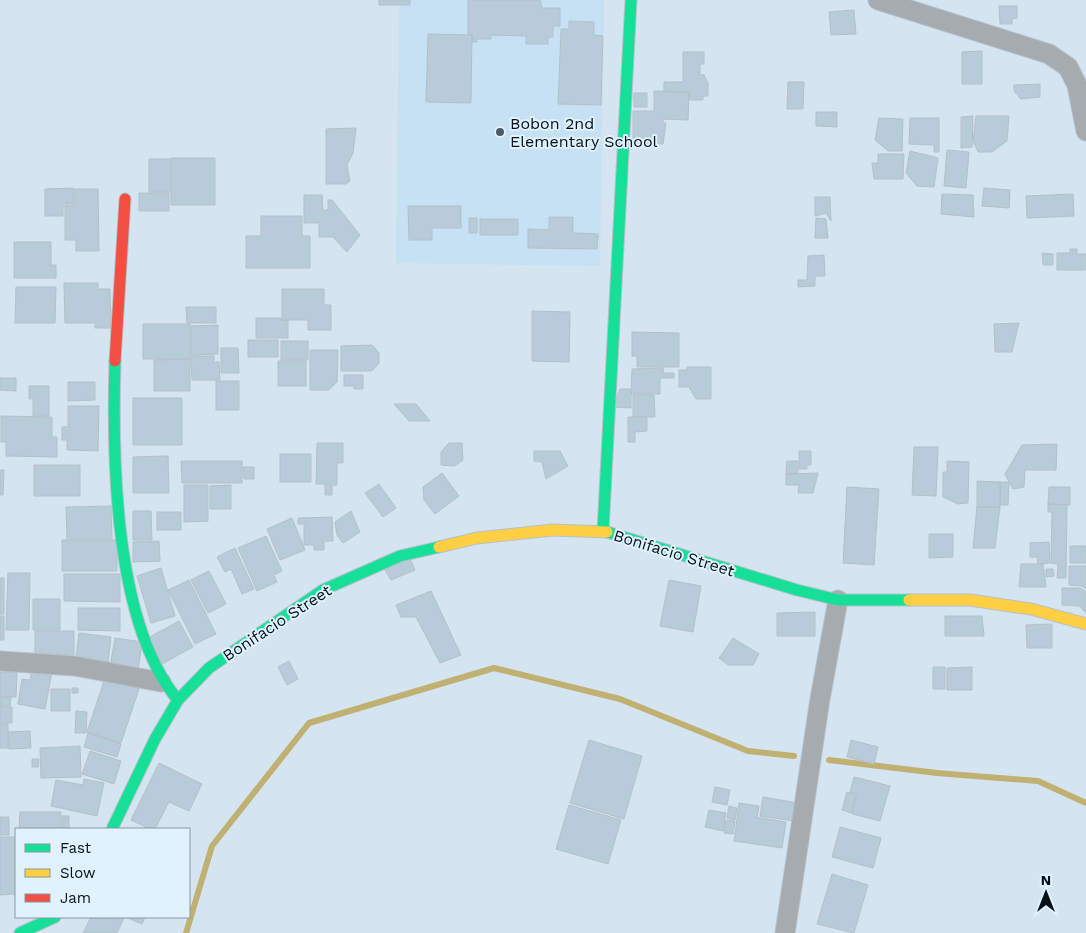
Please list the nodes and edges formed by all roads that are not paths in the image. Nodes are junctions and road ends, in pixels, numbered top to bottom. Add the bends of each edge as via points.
1 (631, 0) edge
2 (878, 0) edge
3 (1086, 131) edge
4 (125, 199) dead end
5 (603, 531) junction
6 (838, 600) junction
7 (1086, 624) edge
8 (0, 662) edge
9 (161, 682) junction
10 (178, 700) junction
11 (112, 828) edge
12 (53, 918) edge
13 (20, 933) edge
14 (785, 933) edge

1 - 5 street
2 - 3 street via 1049,54 1068,67 1077,85
4 - 9 street via 112,445 129,583 148,651
5 - 6 street, Bonifacio Street
5 - 10 street, Bonifacio Street via 552,530 476,538 400,556 323,590 209,668
6 - 7 street, Bonifacio Street via 970,600 1031,609
6 - 14 street
8 - 9 street via 74,666
9 - 10 street
10 - 11 street, Bonifacio Street via 155,739
12 - 13 street

